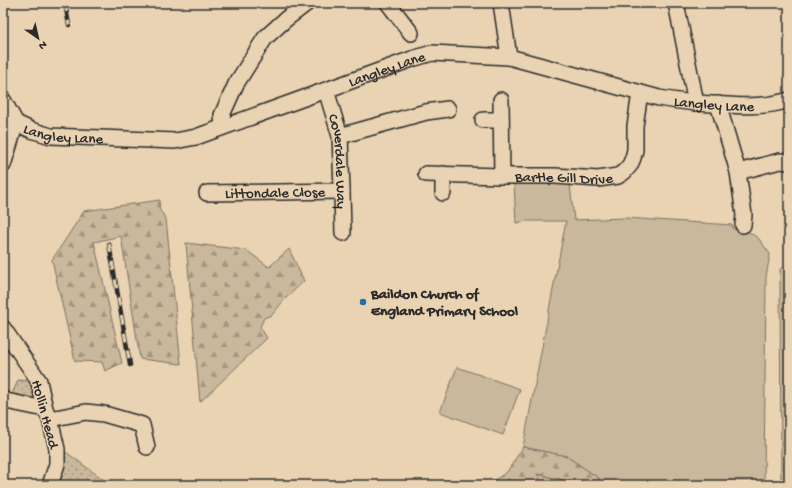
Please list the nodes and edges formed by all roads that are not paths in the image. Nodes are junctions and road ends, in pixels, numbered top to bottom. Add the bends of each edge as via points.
1 (307, 3) edge
2 (388, 3) edge
3 (501, 3) edge
4 (676, 3) edge
5 (411, 33) dead end
6 (509, 57) junction
7 (326, 90) junction
8 (640, 93) junction
9 (3, 100) edge
10 (501, 100) dead end
11 (789, 100) edge
12 (696, 103) junction
13 (718, 104) junction
14 (448, 109) dead end
15 (483, 120) dead end
16 (501, 120) junction
17 (16, 123) junction
18 (222, 127) junction
19 (340, 136) junction
20 (789, 162) edge
21 (3, 165) edge
22 (738, 172) junction
23 (426, 174) dead end
24 (443, 174) junction
25 (502, 176) junction
26 (342, 192) junction
27 (207, 193) dead end
28 (443, 193) dead end
29 (743, 224) dead end
30 (343, 233) dead end
31 (3, 328) edge
32 (3, 399) edge
33 (47, 414) junction
34 (147, 447) dead end
35 (50, 485) edge

1 - 18 street via 265,38 233,90 222,115
2 - 5 street
3 - 6 street
4 - 12 street
6 - 7 street, Langley Lane via 432,53
6 - 8 street, Langley Lane
7 - 18 street, Langley Lane
7 - 19 street, Coverdale Way
8 - 12 street, Langley Lane via 673,101
8 - 25 street, Bartle Gill Drive via 633,158 630,165 618,176 598,179
9 - 17 street, Langley Lane
10 - 16 street
11 - 13 street, Langley Lane via 752,106
12 - 13 street, Langley Lane
13 - 22 street
14 - 19 street via 426,112
15 - 16 street
16 - 25 street
17 - 18 street, Langley Lane via 51,136 175,141
17 - 21 street
19 - 26 street, Coverdale Way
20 - 22 street via 780,161
22 - 29 street
23 - 24 street, Bartle Gill Drive
24 - 25 street, Bartle Gill Drive
24 - 28 street
26 - 27 street, Littondale Close
26 - 30 street, Coverdale Way
31 - 33 street, Hollin Head via 39,381
32 - 33 street
33 - 34 street via 104,414 142,425
33 - 35 street, Hollin Head via 57,464

